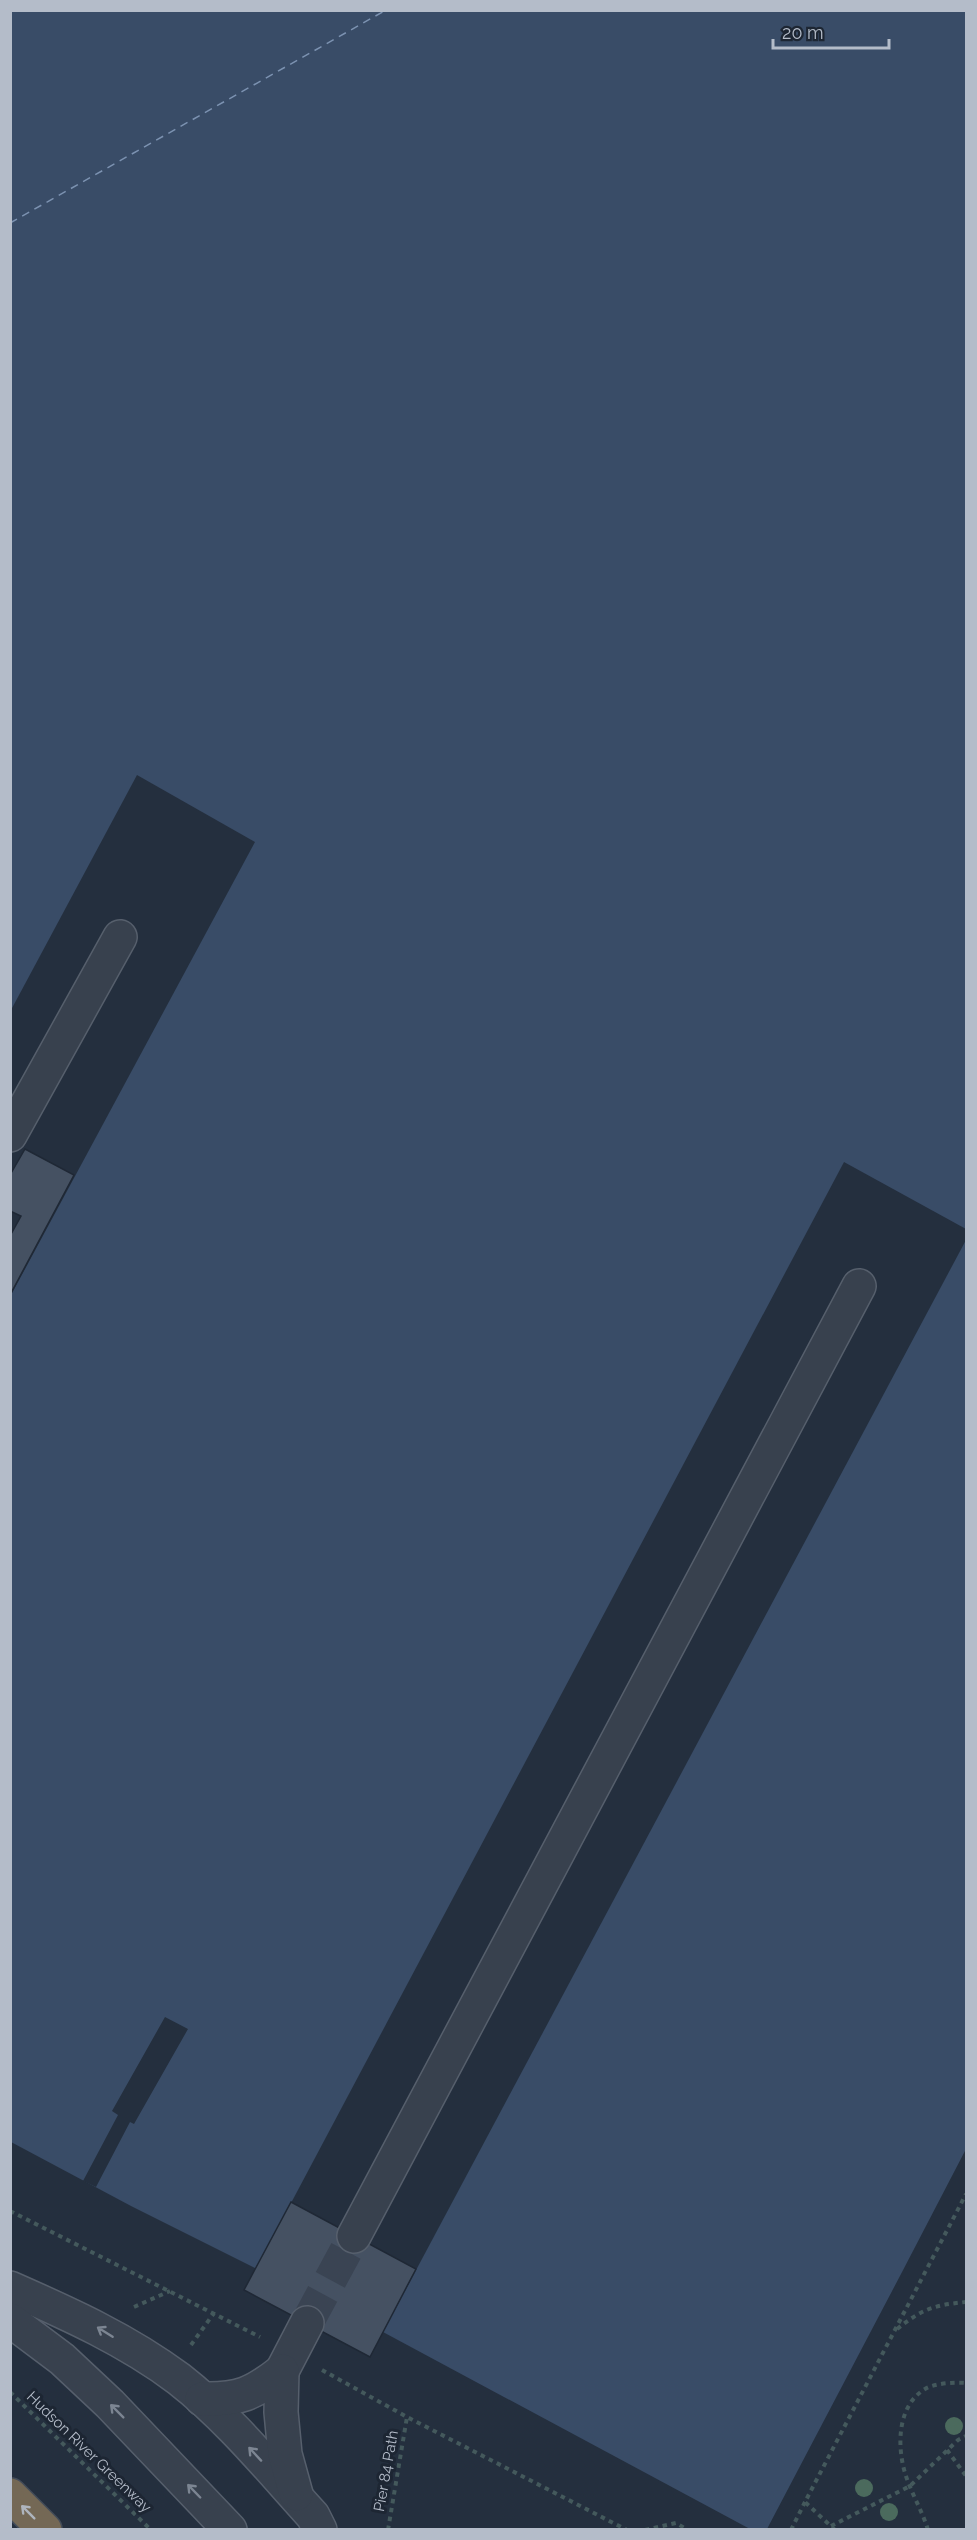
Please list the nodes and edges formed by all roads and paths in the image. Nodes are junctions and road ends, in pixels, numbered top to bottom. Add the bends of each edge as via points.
1 (120, 937) dead end
2 (10, 1135) edge
3 (859, 1286) dead end
4 (966, 2194) edge
5 (354, 2236) tunnel mouth
6 (10, 2288) edge
7 (170, 2290) dead end
8 (966, 2302) edge
9 (127, 2310) dead end
10 (214, 2313) dead end
11 (10, 2320) edge
12 (307, 2324) tunnel mouth
13 (894, 2332) junction
14 (190, 2347) dead end
15 (282, 2371) junction
16 (966, 2383) edge
17 (10, 2392) edge
18 (202, 2399) junction
19 (407, 2417) dead end
20 (966, 2436) edge
21 (947, 2450) junction
22 (966, 2476) edge
23 (910, 2486) junction
24 (10, 2495) edge
25 (297, 2498) junction
26 (805, 2502) junction
27 (833, 2528) edge
28 (45, 2529) edge
29 (151, 2529) edge
30 (230, 2529) edge
31 (320, 2529) edge
32 (388, 2529) edge
33 (645, 2529) edge
34 (688, 2529) edge
35 (791, 2529) edge
36 (928, 2529) edge

1 - 2 lane
3 - 5 lane
4 - 13 path
18 -> 6 lane via 157,2364 94,2325
7 - 9 path
8 - 13 path via 918,2312
10 - 14 path
30 -> 11 lane via 94,2389 49,2348
12 - 15 lane
13 - 26 path
15 - 18 lane via 259,2390 228,2400
15 - 25 lane via 285,2454
16 - 23 path via 926,2389 908,2409 901,2424 900,2452
17 - 29 path, Hudson River Greenway
25 -> 18 lane
19 - 32 path, Pier 84 Path
20 - 21 path
21 - 22 path
21 - 23 path
23 - 27 path
23 - 36 path
28 -> 24 highway
25 - 31 lane
26 - 27 path
26 - 35 path
33 - 34 path via 676,2523

